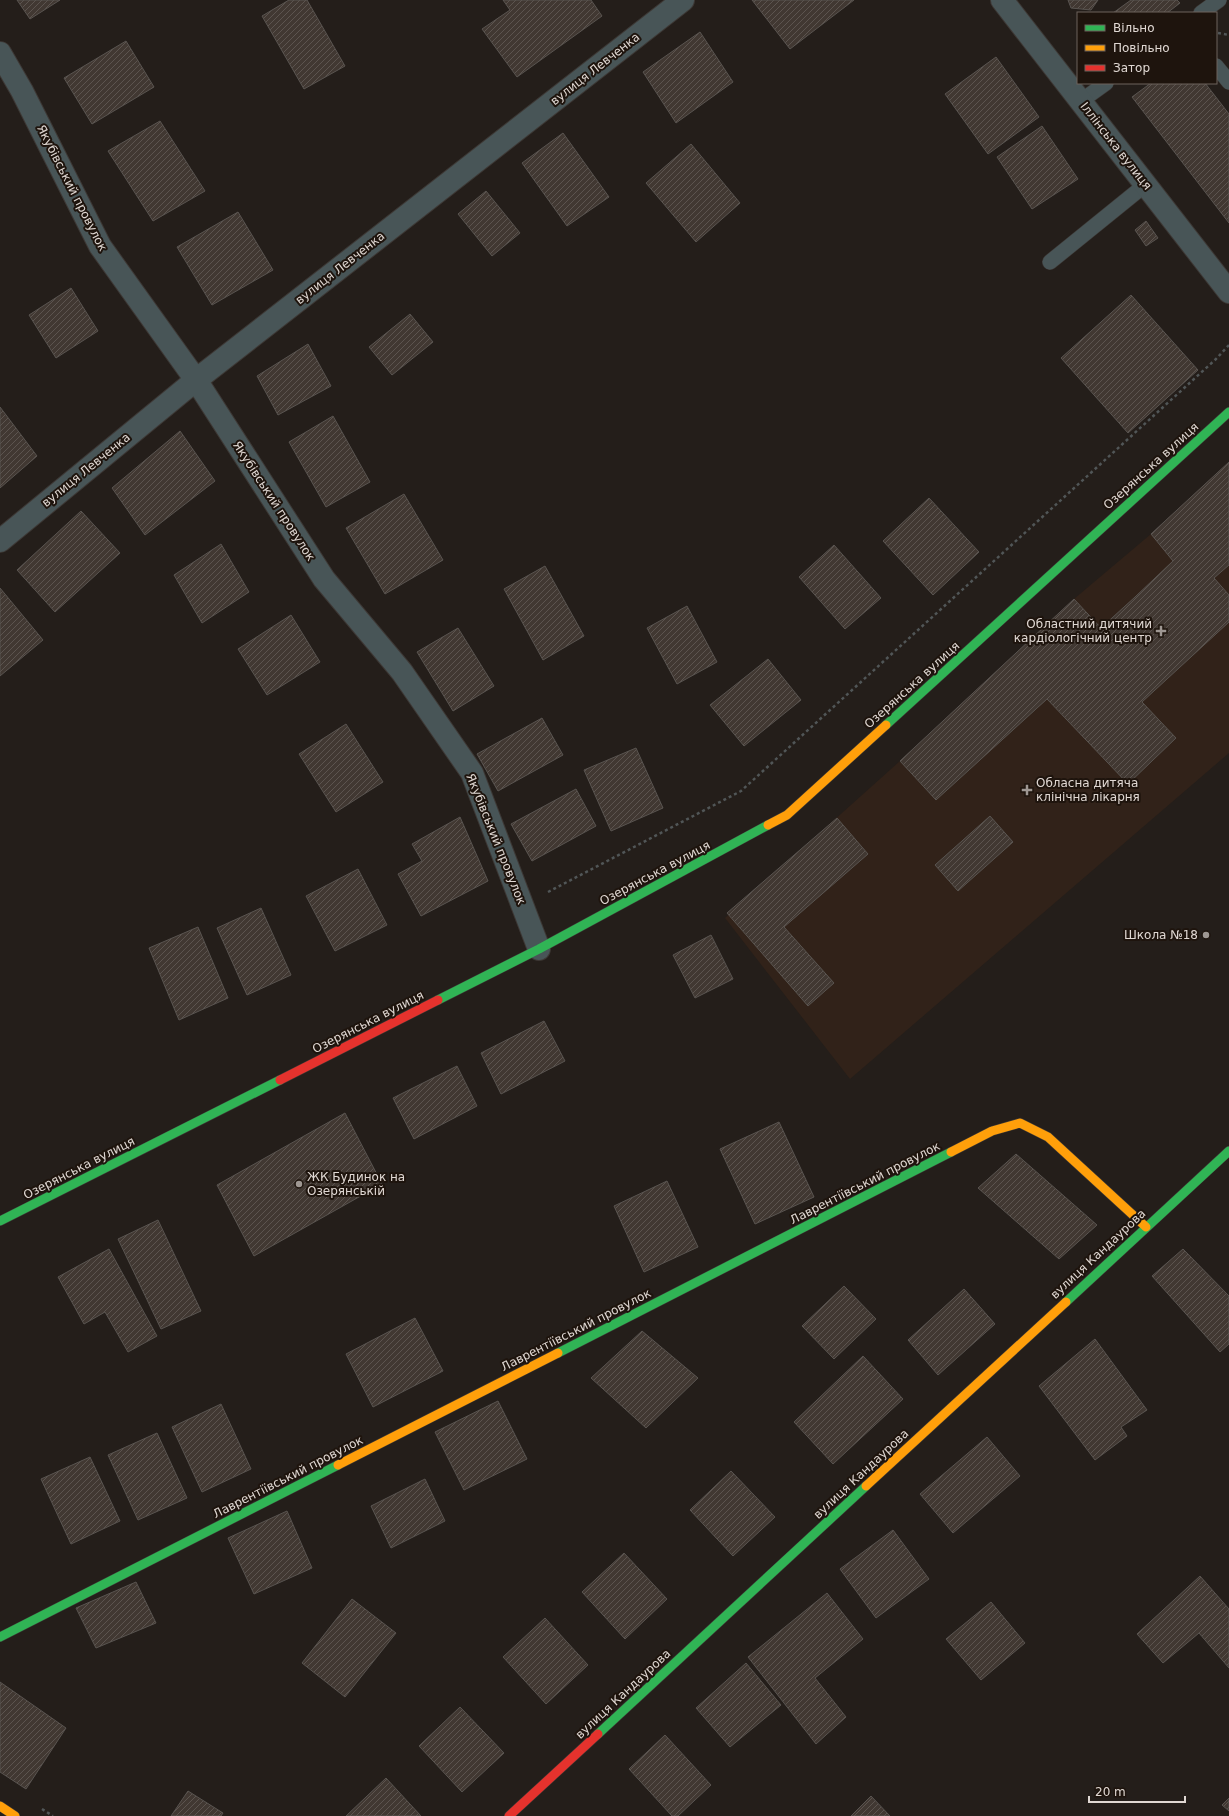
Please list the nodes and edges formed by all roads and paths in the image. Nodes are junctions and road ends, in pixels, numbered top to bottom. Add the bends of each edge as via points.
1 (683, 0) edge
2 (1002, 0) edge
3 (1219, 0) edge
4 (1202, 12) edge
5 (1217, 32) edge
6 (1229, 35) edge
7 (0, 53) edge
8 (1217, 67) edge
9 (1229, 82) edge
10 (1105, 84) edge
11 (1081, 101) junction
12 (1145, 184) junction
13 (1050, 262) dead end
14 (1229, 292) edge
15 (1229, 345) edge
16 (196, 380) junction
17 (1229, 412) edge
18 (0, 541) edge
19 (523, 905) junction
20 (539, 949) junction
21 (1229, 1151) edge
22 (0, 1221) edge
23 (1146, 1227) junction
24 (0, 1637) edge
25 (0, 1806) edge
26 (16, 1816) edge
27 (509, 1816) edge

1 - 16 street, вулиця Левченка
2 - 11 street, Іллінська вулиця
3 - 4 lane
5 - 6 path
7 - 16 street, Якубівський провулок via 22,91 100,246
8 - 9 lane
10 - 11 lane
11 - 12 street, Іллінська вулиця
12 - 13 lane
12 - 14 street, Іллінська вулиця
15 - 19 path via 740,791
16 - 18 street, вулиця Левченка
16 - 19 street, Якубівський провулок via 324,579 402,672 472,773
17 - 20 street, Озерянська вулиця via 787,815
19 - 20 street, Якубівський провулок
20 - 22 street, Озерянська вулиця
21 - 23 street, вулиця Кандаурова
23 - 24 street, Лаврентіївський провулок via 1048,1137 1020,1123 992,1131
23 - 27 street, вулиця Кандаурова
25 - 26 street

